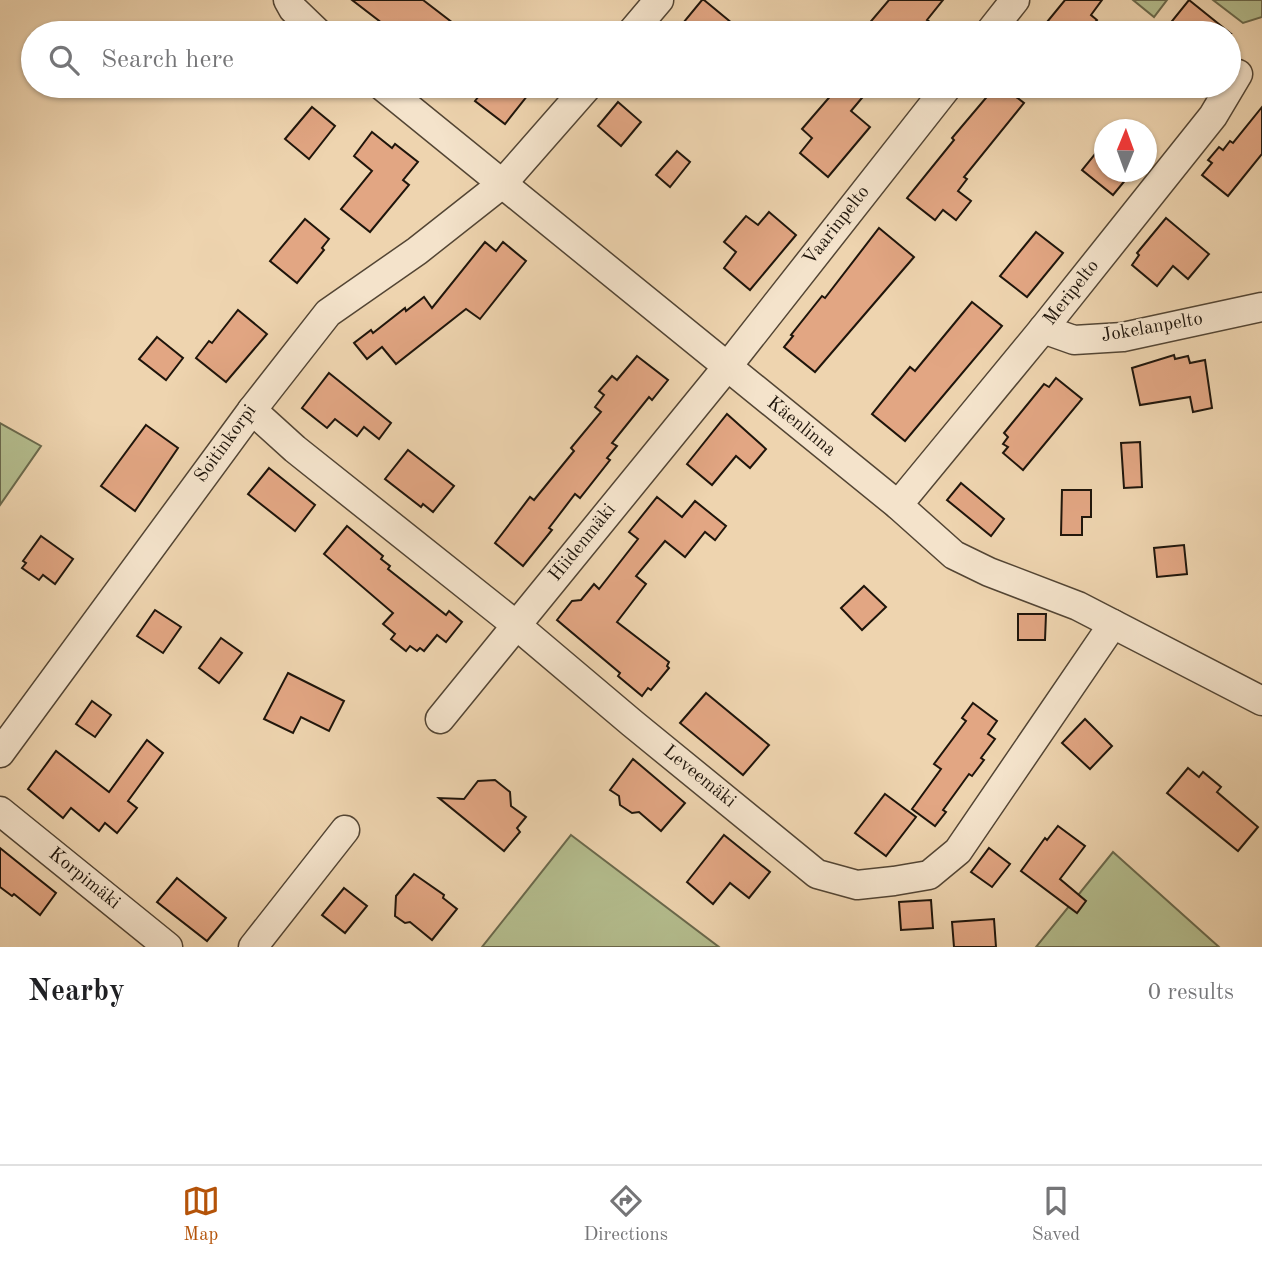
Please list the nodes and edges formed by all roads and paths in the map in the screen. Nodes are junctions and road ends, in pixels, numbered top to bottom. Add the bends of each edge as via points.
1 (288, 0) edge
2 (659, 0) edge
3 (1016, 0) edge
4 (305, 21) edge
5 (641, 21) edge
6 (999, 21) edge
7 (397, 98) edge
8 (577, 98) edge
9 (939, 98) edge
10 (1224, 98) edge
11 (502, 184) junction
12 (1262, 307) edge
13 (1044, 329) junction
14 (727, 367) junction
15 (252, 410) junction
16 (898, 505) junction
17 (1113, 624) junction
18 (516, 625) junction
19 (1262, 701) edge
20 (440, 719) dead end
21 (0, 753) edge
22 (0, 811) edge
23 (345, 830) dead end
24 (168, 947) edge
25 (253, 947) edge

1 - 4 street
2 - 5 street
3 - 6 street
7 - 11 street, Käenlinna
8 - 11 street, Soitinkorpi
9 - 14 street, Vaarinpelto
10 - 13 street, Meripelto
11 - 14 street, Käenlinna
11 - 15 street, Soitinkorpi via 328,313
12 - 13 street, Jokelanpelto via 1123,337 1074,340
13 - 16 street, Meripelto
14 - 16 street, Käenlinna
14 - 18 street, Hiidenmäki
15 - 18 street, Leveemäki
15 - 21 street, Soitinkorpi
16 - 17 street, Käenlinna via 954,555
17 - 18 street, Leveemäki via 958,851 929,876 857,885 817,874
17 - 19 street, Käenlinna
18 - 20 street, Hiidenmäki
22 - 24 street, Korpimäki
23 - 25 street

